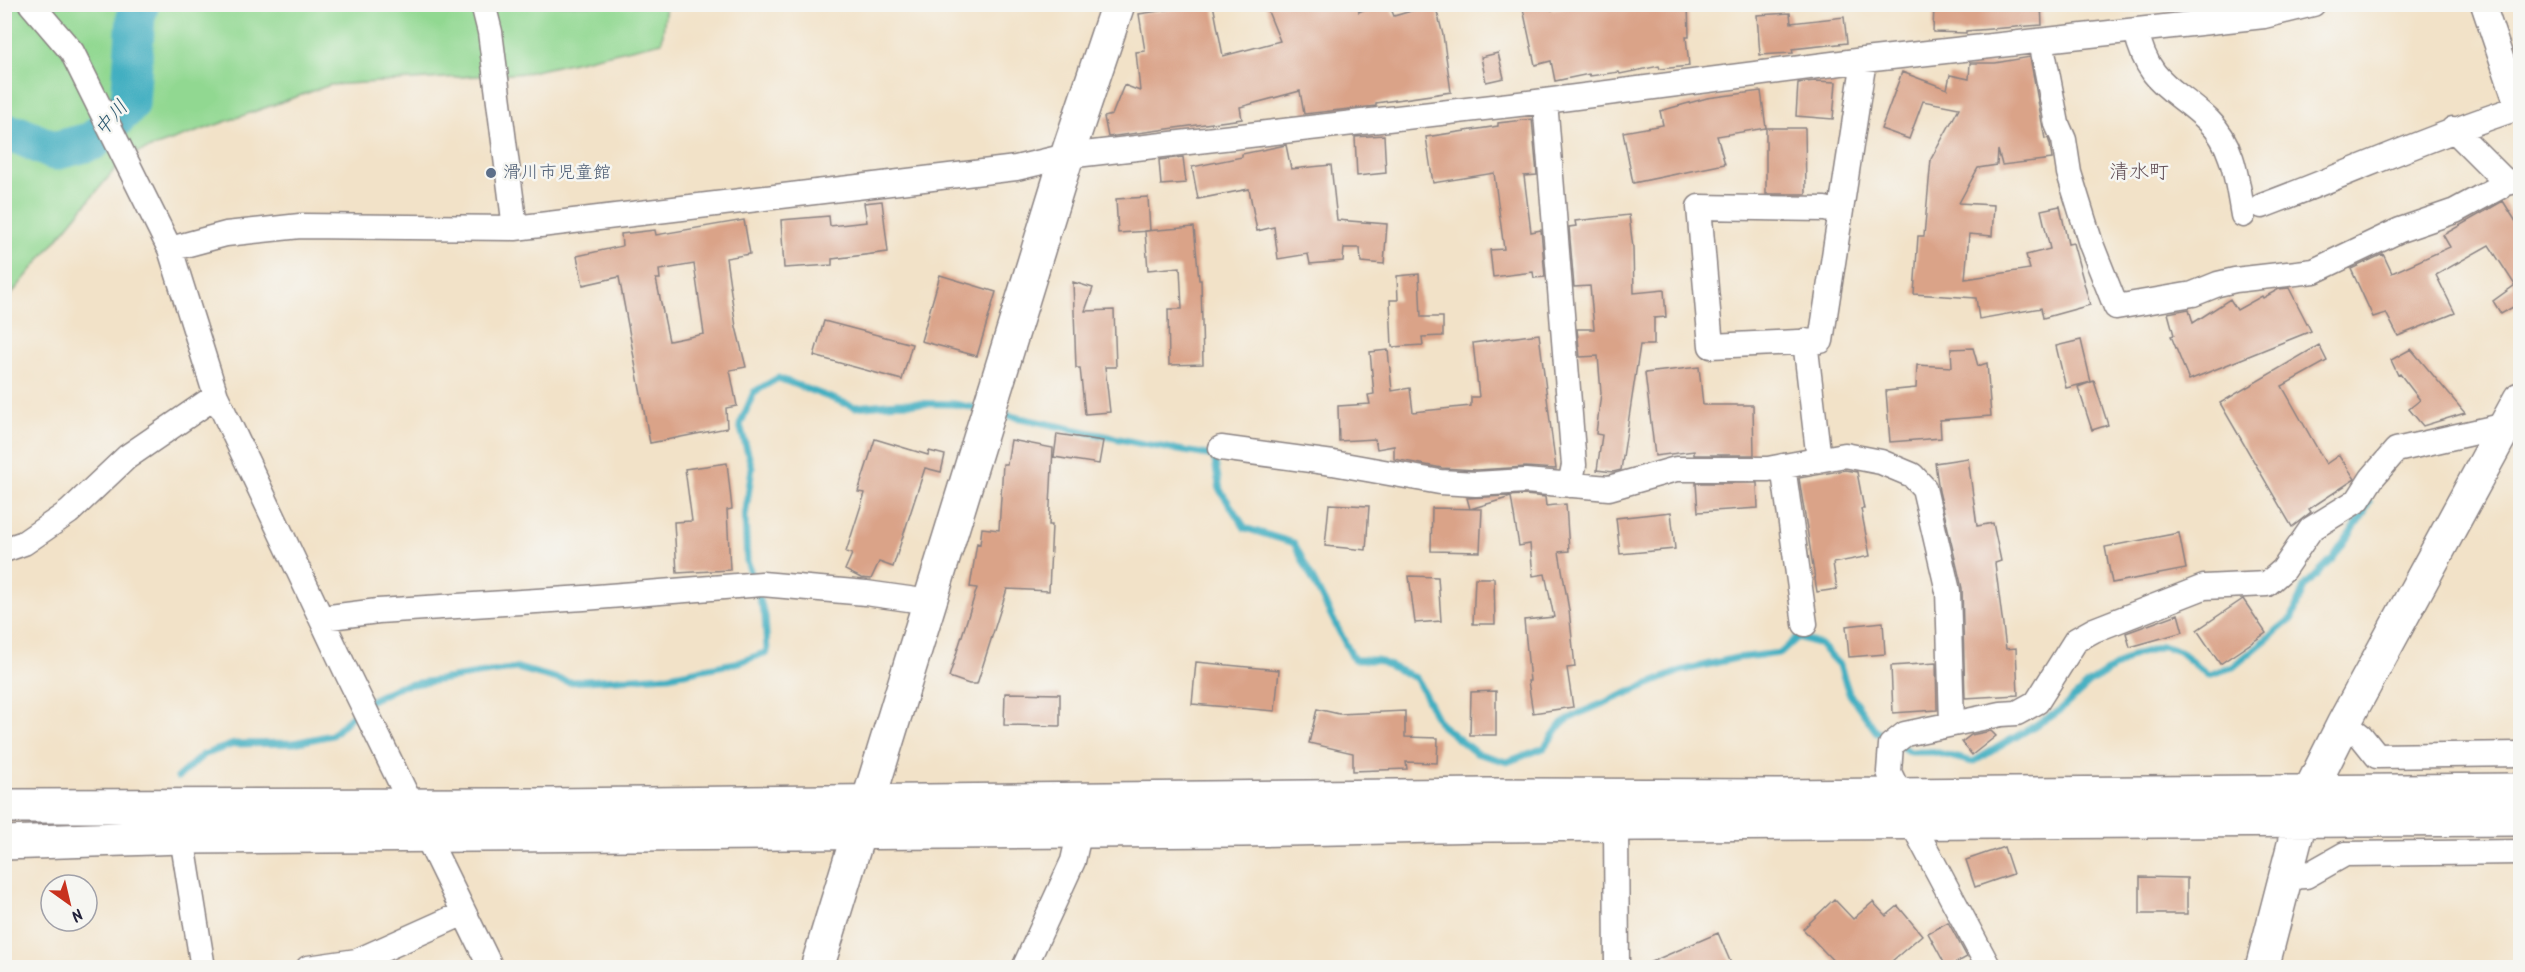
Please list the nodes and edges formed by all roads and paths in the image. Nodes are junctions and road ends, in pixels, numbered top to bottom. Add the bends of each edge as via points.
1 (31, 4) edge
2 (483, 4) edge
3 (1118, 4) edge
4 (2313, 4) edge
5 (2483, 4) edge
6 (2136, 30) junction
7 (2041, 41) junction
8 (1864, 60) junction
9 (1545, 100) junction
10 (2519, 112) edge
11 (2453, 129) junction
12 (1067, 156) junction
13 (2514, 181) edge
14 (1840, 213) junction
15 (515, 228) junction
16 (170, 249) junction
17 (1805, 341) junction
18 (216, 396) junction
19 (2516, 415) edge
20 (1221, 448) dead end
21 (1819, 460) junction
22 (1783, 466) junction
23 (1570, 485) junction
24 (4, 550) edge
25 (930, 602) junction
26 (322, 618) junction
27 (1805, 624) dead end
28 (1952, 723) junction
29 (2344, 723) junction
30 (2520, 754) edge
31 (2520, 790) edge
32 (1899, 794) junction
33 (867, 801) junction
34 (171, 805) junction
35 (411, 805) junction
36 (4, 806) edge
37 (2305, 806) junction
38 (2520, 819) edge
39 (1913, 824) junction
40 (1616, 825) junction
41 (1080, 830) junction
42 (858, 832) junction
43 (426, 835) junction
44 (182, 837) junction
45 (4, 843) edge
46 (2520, 852) edge
47 (2286, 878) junction
48 (464, 913) junction
49 (1984, 966) edge
50 (203, 968) edge
51 (308, 968) edge
52 (491, 968) edge
53 (817, 968) edge
54 (1024, 968) edge
55 (1617, 968) edge
56 (2262, 968) edge

1 - 16 street via 72,52
2 - 15 street
3 - 12 street
4 - 6 street via 2264,16
5 - 10 street
6 - 7 street
6 - 11 street via 2140,50 2151,71 2210,122 2232,156 2253,210
7 - 8 street
7 - 13 street via 2069,173 2116,307 2193,294 2235,280 2314,271 2400,230 2455,211
8 - 9 street
8 - 14 street
9 - 12 street
9 - 23 street via 1574,465
10 - 11 street
11 - 13 street
12 - 15 street via 1016,168
12 - 25 street
14 - 17 street via 1821,341
14 - 17 street via 1825,209 1699,207 1711,346
15 - 16 street via 300,226 226,234
16 - 18 street
17 - 21 street
18 - 24 street via 127,457 69,512 24,543
18 - 26 street
19 - 28 street via 2396,450 2358,500 2311,529 2283,570 2267,584 2204,587 2094,630 2076,640 2037,702 2017,713
19 - 29 street
20 - 23 street via 1440,482
21 - 22 street
21 - 28 street via 1845,455 1881,462 1912,475 1924,488 1948,591
22 - 23 street via 1676,469 1609,488
22 - 27 street
25 - 26 street via 762,584
25 - 33 street
26 - 35 street
28 - 32 street via 1905,734 1891,745 1889,771
29 - 30 street via 2377,756
29 - 37 street
31 - 37 street
32 - 33 street
32 - 37 street
32 - 39 street
33 - 35 street
33 - 42 street
34 - 35 street
34 - 36 street
34 - 44 street
35 - 43 street
37 - 38 street
37 - 39 street
37 - 47 street
39 - 40 street
39 - 49 street
40 - 41 street
40 - 55 street
41 - 42 street
41 - 54 street via 1073,861
42 - 43 street
42 - 53 street
43 - 44 street
43 - 48 street
44 - 45 street
44 - 50 street
46 - 47 street via 2345,854 2306,876
47 - 56 street
48 - 51 street via 357,961
48 - 52 street

